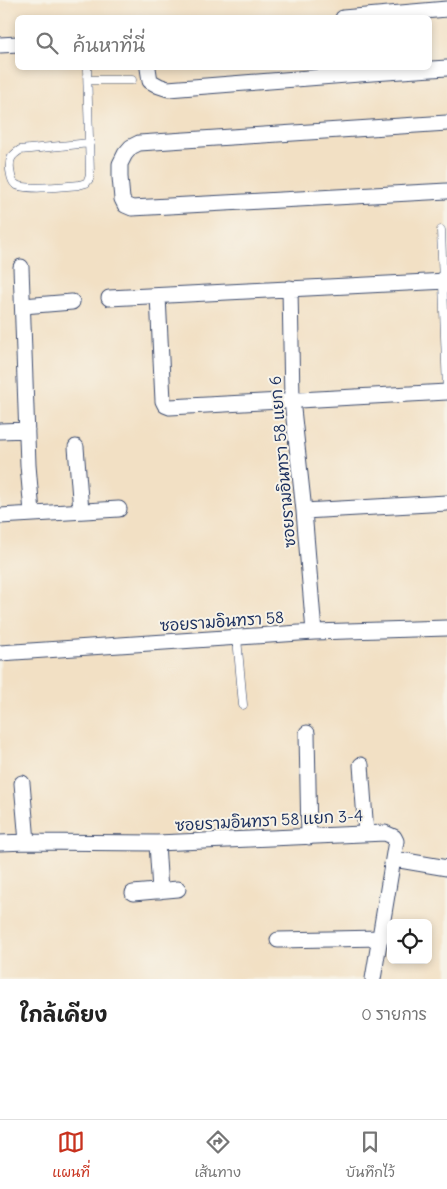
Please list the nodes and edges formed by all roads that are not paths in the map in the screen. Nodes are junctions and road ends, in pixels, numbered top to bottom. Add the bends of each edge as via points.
1 (447, 9) edge
2 (378, 15) edge
3 (15, 44) edge
4 (0, 45) edge
5 (432, 68) edge
6 (447, 68) edge
7 (88, 70) edge
8 (148, 70) edge
9 (372, 70) edge
10 (88, 80) junction
11 (132, 80) dead end
12 (447, 123) edge
13 (90, 143) junction
14 (447, 191) edge
15 (441, 230) dead end
16 (21, 267) dead end
17 (445, 281) edge
18 (290, 288) junction
19 (158, 296) junction
20 (108, 298) dead end
21 (72, 302) dead end
22 (23, 306) junction
23 (447, 390) edge
24 (292, 400) junction
25 (27, 430) junction
26 (0, 431) edge
27 (76, 447) dead end
28 (447, 503) edge
29 (119, 509) dead end
30 (81, 511) junction
31 (304, 511) junction
32 (32, 513) junction
33 (0, 516) edge
34 (447, 628) edge
35 (314, 632) junction
36 (237, 638) junction
37 (0, 653) edge
38 (244, 705) dead end
39 (307, 733) dead end
40 (361, 765) dead end
41 (22, 783) dead end
42 (366, 833) junction
43 (309, 837) junction
44 (28, 842) junction
45 (156, 842) junction
46 (0, 843) edge
47 (394, 858) junction
48 (447, 868) edge
49 (178, 889) dead end
50 (160, 891) junction
51 (133, 893) dead end
52 (381, 938) junction
53 (278, 940) dead end
54 (373, 979) edge

1 - 2 street
3 - 4 street
5 - 6 street
7 - 10 lane
8 - 9 street via 150,81 168,89
10 - 11 lane
10 - 13 lane
12 - 14 street via 139,143 131,147 120,164 122,199 132,208
13 - 13 lane via 90,179 86,184 30,188 15,184 11,178 12,155 20,150
15 - 17 lane
16 - 22 street
17 - 18 street
17 - 23 lane
18 - 19 street
18 - 24 street, ซอยรามอินทรา 58 แยก 6
19 - 20 street
19 - 24 street via 165,405
21 - 22 street
22 - 25 street
23 - 24 street
24 - 31 street, ซอยรามอินทรา 58 แยก 6
25 - 26 street
25 - 32 street
27 - 30 street
28 - 31 street
29 - 30 street
30 - 32 street
31 - 35 street, ซอยรามอินทรา 58 แยก 6
32 - 33 street
34 - 35 street, ซอยรามอินทรา 58
35 - 36 street, ซอยรามอินทรา 58
36 - 37 street, ซอยรามอินทรา 58
36 - 38 lane
39 - 43 street
40 - 42 street
41 - 44 street
42 - 43 street, ซอยรามอินทรา 58 แยก 3-4
42 - 47 street, ซอยรามอินทรา 58 แยก 3-4 via 385,833 394,837
43 - 45 street, ซอยรามอินทรา 58 แยก 3-4
44 - 45 street, ซอยรามอินทรา 58 แยก 3-4
44 - 46 street, ซอยรามอินทรา 58 แยก 3-4
45 - 50 street
47 - 48 street
47 - 52 street, ซอยรามอินทรา 58 แยก 3-4
49 - 50 street
50 - 51 street
52 - 53 street
52 - 54 street, ซอยรามอินทรา 58 แยก 3-4

